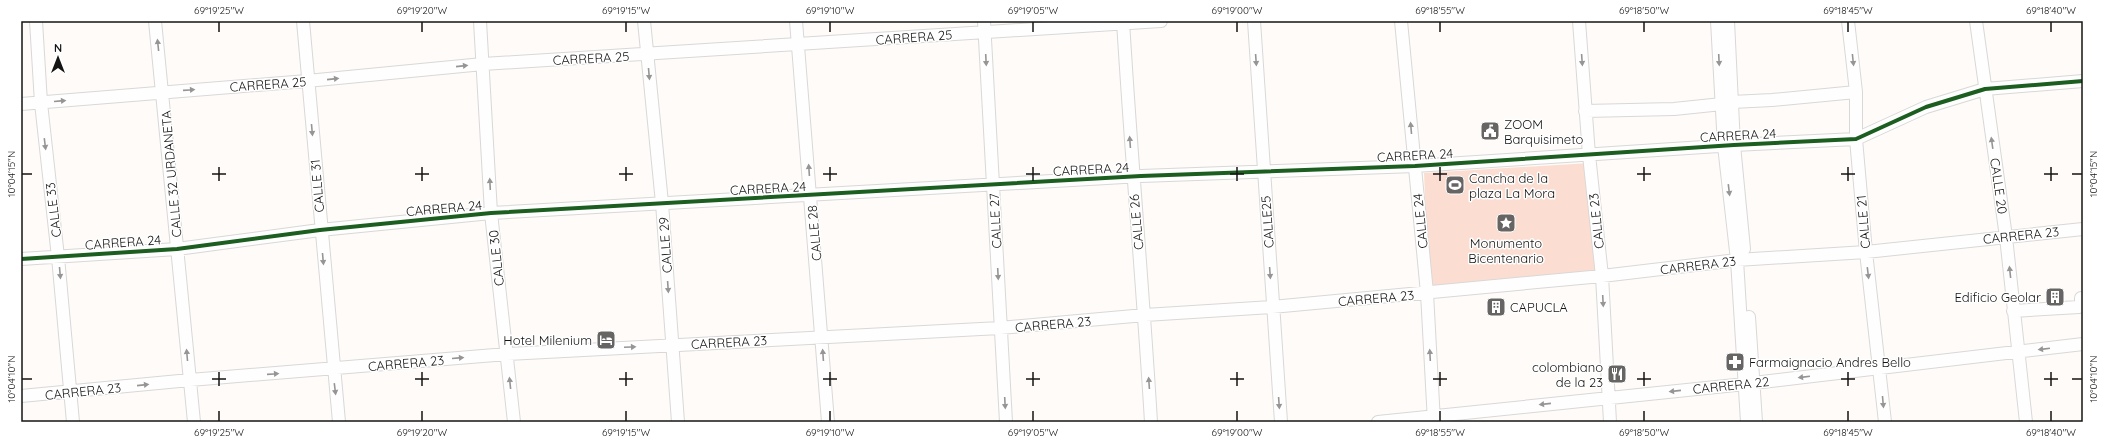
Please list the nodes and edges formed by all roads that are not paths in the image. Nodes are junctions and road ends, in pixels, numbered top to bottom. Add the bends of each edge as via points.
1 (36, 21) edge
2 (156, 21) edge
3 (303, 21) edge
4 (480, 21) edge
5 (644, 21) edge
6 (796, 21) edge
7 (1162, 21) edge
8 (1254, 21) edge
9 (1401, 21) edge
10 (1579, 21) edge
11 (1717, 21) edge
12 (1728, 21) edge
13 (1848, 21) edge
14 (1976, 21) edge
15 (1123, 22) edge
16 (984, 27) edge
17 (799, 45) junction
18 (648, 54) junction
19 (483, 64) junction
20 (2083, 81) edge
21 (307, 82) junction
22 (1985, 89) junction
23 (164, 92) junction
24 (1856, 92) junction
25 (41, 103) junction
26 (1727, 103) junction
27 (21, 104) edge
28 (1585, 111) junction
29 (1856, 139) junction
30 (1729, 146) junction
31 (1589, 155) junction
32 (1415, 166) junction
33 (1264, 170) junction
34 (1132, 176) junction
35 (993, 185) junction
36 (811, 196) junction
37 (662, 203) junction
38 (491, 213) junction
39 (2083, 229) edge
40 (320, 230) junction
41 (2006, 237) junction
42 (177, 249) junction
43 (1866, 252) junction
44 (58, 257) junction
45 (21, 259) edge
46 (1741, 260) junction
47 (1602, 276) junction
48 (1427, 293) junction
49 (2081, 298) dead end
50 (1272, 307) junction
51 (2013, 311) junction
52 (1144, 315) junction
53 (1000, 328) junction
54 (822, 338) junction
55 (2083, 344) edge
56 (672, 345) junction
57 (2018, 352) junction
58 (507, 354) junction
59 (1879, 367) junction
60 (333, 369) junction
61 (190, 380) junction
62 (1749, 384) junction
63 (70, 392) junction
64 (21, 396) edge
65 (1608, 398) junction
66 (1433, 419) edge
67 (73, 422) edge
68 (194, 422) edge
69 (339, 422) edge
70 (514, 422) edge
71 (678, 422) edge
72 (828, 422) edge
73 (1006, 422) edge
74 (1151, 422) edge
75 (1281, 422) edge
76 (1378, 422) edge
77 (1610, 422) edge
78 (1747, 422) edge
79 (1756, 422) edge
80 (1885, 422) edge
81 (2026, 422) edge

1 - 25 street, CALLE 33
23 -> 2 street, CALLE 32 URDANETA
3 - 21 street, CALLE 31
4 - 19 street, CALLE 30
5 - 18 street, CALLE 29
6 - 17 street, CALLE 28
7 - 15 street, CARRERA 25
8 -> 33 street, CALLE25
32 -> 9 street, CALLE 24
10 -> 28 street, CALLE 23
11 -> 26 street
12 - 26 street
13 -> 24 street, CALLE 21
14 - 22 street, CALLE 20
15 - 16 street, CARRERA 25
34 -> 15 street, CALLE 26
16 - 17 street, CARRERA 25
16 -> 35 street, CALLE 27
17 - 18 street, CARRERA 25
36 -> 17 street, CALLE 28
18 - 19 street, CARRERA 25
18 -> 37 street, CALLE 29
21 -> 19 street, CARRERA 25
38 -> 19 street, CALLE 30
20 - 22 street, CARRERA 24
23 -> 21 street, CARRERA 25
21 -> 40 street, CALLE 31
22 - 29 street, CARRERA 24 via 1926,107
41 -> 22 street, CALLE 20
25 -> 23 street, CARRERA 25
23 - 42 street, CALLE 32 URDANETA
24 - 26 street
24 - 29 street, CALLE 21
25 - 27 street, CARRERA 25
25 -> 44 street, CALLE 33
26 - 28 street via 1674,109
26 - 30 street
28 - 31 street, CALLE 23
29 - 30 street, CARRERA 24
29 - 43 street, CALLE 21
30 - 31 street, CARRERA 24
30 - 46 street
31 - 32 street, CARRERA 24
31 - 47 street, CALLE 23
32 - 33 street, CARRERA 24
32 - 48 street, CALLE 24
33 - 34 street, CARRERA 24
33 -> 50 street, CALLE25
34 - 35 street, CARRERA 24
34 - 52 street, CALLE 26
35 - 36 street, CARRERA 24
35 -> 53 street, CALLE 27
36 - 37 street, CARRERA 24
36 - 54 street, CALLE 28
37 - 38 street, CARRERA 24
37 -> 56 street, CALLE 29
38 - 40 street, CARRERA 24
38 - 58 street, CALLE 30
39 - 41 street, CARRERA 23
40 - 42 street, CARRERA 24
40 -> 60 street, CALLE 31
41 - 43 street, CARRERA 23
51 -> 41 street, CALLE 20
42 - 44 street, CARRERA 24
61 -> 42 street, CALLE 32 URDANETA
43 - 46 street, CARRERA 23
43 -> 59 street, CALLE 21
44 - 45 street, CARRERA 24
44 -> 63 street, CALLE 33
46 - 47 street, CARRERA 23
46 - 62 street
47 - 48 street, CARRERA 23
47 -> 65 street, CALLE 23
48 - 50 street, CARRERA 23
66 -> 48 street, CALLE 24
49 - 51 street via 2079,307
50 - 52 street, CARRERA 23
50 -> 75 street, CALLE25
51 - 57 street, CALLE 20
52 - 53 street, CARRERA 23
74 -> 52 street, CALLE 26
53 - 54 street, CARRERA 23
53 -> 73 street, CALLE 27
54 - 56 street, CARRERA 23
72 -> 54 street, CALLE 28
55 -> 57 street, CARRERA 22
58 -> 56 street, CARRERA 23
56 - 71 street, CALLE 29
57 - 59 street, CARRERA 22
57 - 81 street, CALLE 20
60 -> 58 street, CARRERA 23
70 -> 58 street, CALLE 30
59 -> 62 street, CARRERA 22
59 -> 80 street, CALLE 21
61 -> 60 street, CARRERA 23
60 -> 69 street, CALLE 31
63 -> 61 street, CARRERA 23
61 - 68 street, CALLE 32 URDANETA
62 -> 65 street, CARRERA 22
62 - 78 street
62 - 79 street
63 - 64 street, CARRERA 23
63 - 67 street, CALLE 33
65 -> 66 street, CARRERA 22
65 - 77 street, CALLE 23
66 - 76 street, CARRERA 22

